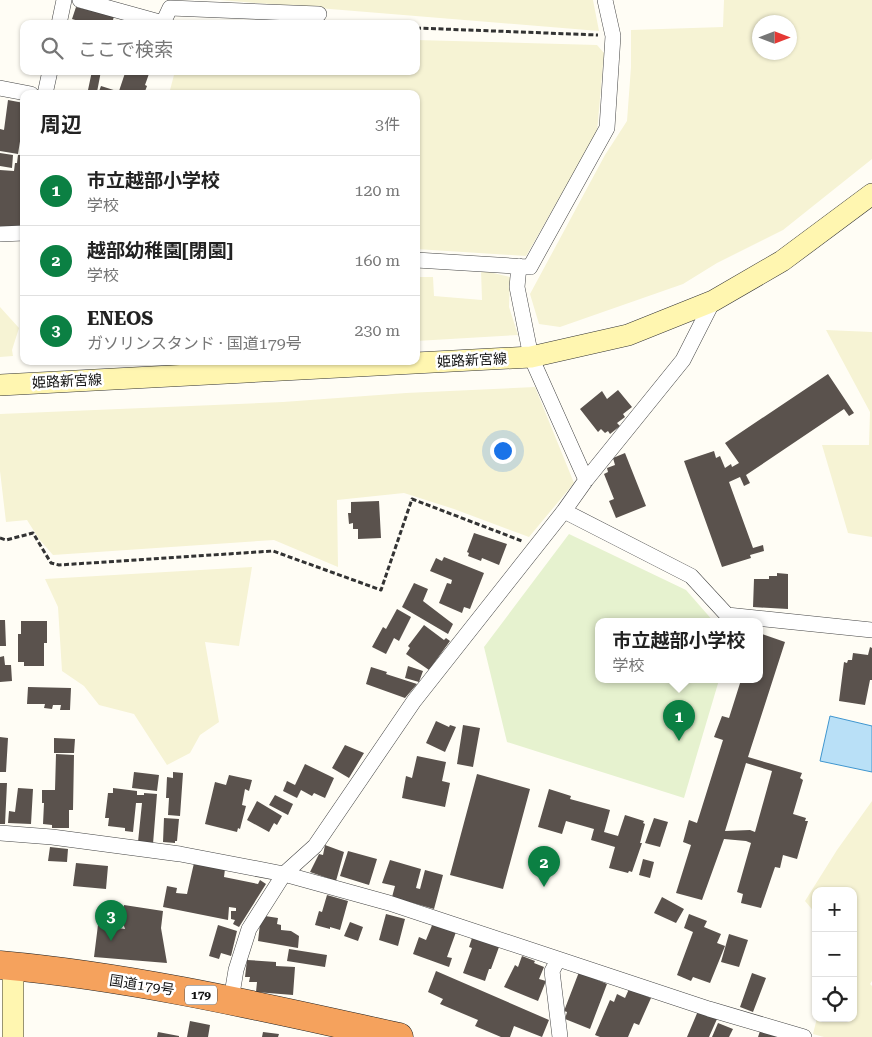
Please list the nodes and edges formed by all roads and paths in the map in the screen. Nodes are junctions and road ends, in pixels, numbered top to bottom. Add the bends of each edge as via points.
1 (64, 0) edge
2 (80, 0) edge
3 (605, 0) edge
4 (319, 14) dead end
5 (60, 20) edge
6 (149, 20) edge
7 (165, 20) edge
8 (420, 28) edge
9 (613, 36) junction
10 (49, 75) edge
11 (0, 88) edge
12 (46, 90) edge
13 (20, 92) edge
14 (872, 194) edge
15 (20, 233) edge
16 (0, 234) edge
17 (420, 260) edge
18 (519, 266) junction
19 (713, 301) junction
20 (531, 357) junction
21 (420, 363) edge
22 (379, 365) edge
23 (0, 385) edge
24 (586, 480) junction
25 (564, 512) junction
26 (0, 538) edge
27 (536, 547) junction
28 (756, 618) edge
29 (763, 619) edge
30 (872, 630) edge
31 (0, 833) edge
32 (284, 874) junction
33 (558, 960) junction
34 (7, 966) edge
35 (231, 1000) junction
36 (13, 1037) edge
37 (399, 1037) edge
38 (560, 1037) edge
39 (804, 1037) edge

1 - 5 street
2 - 6 street
3 - 9 street
4 - 7 street via 170,8
8 - 9 path
9 - 18 street via 607,128 530,267
10 - 12 street
11 - 13 street
14 - 19 main road, 姫路新宮線 via 782,261
15 - 16 street
17 - 18 street
18 - 20 street via 517,286
19 - 20 main road, 姫路新宮線 via 628,335
19 - 24 street via 682,360
20 - 21 main road, 姫路新宮線
20 - 24 street
22 - 23 main road, 姫路新宮線
24 - 25 street
25 - 27 street
25 - 28 street via 691,576 727,615
26 - 27 path via 6,540 33,534 51,562 60,565 273,551 381,590 412,499
27 - 32 street via 414,701 315,846
29 - 30 street
31 - 32 street via 180,854
32 - 33 street via 389,903
32 - 35 street via 249,929 236,970
33 - 38 street via 552,972
33 - 39 street
34 - 35 highway, 国道179号 / 179 via 116,980
34 - 36 main road
35 - 37 highway, 国道179号 / 179

